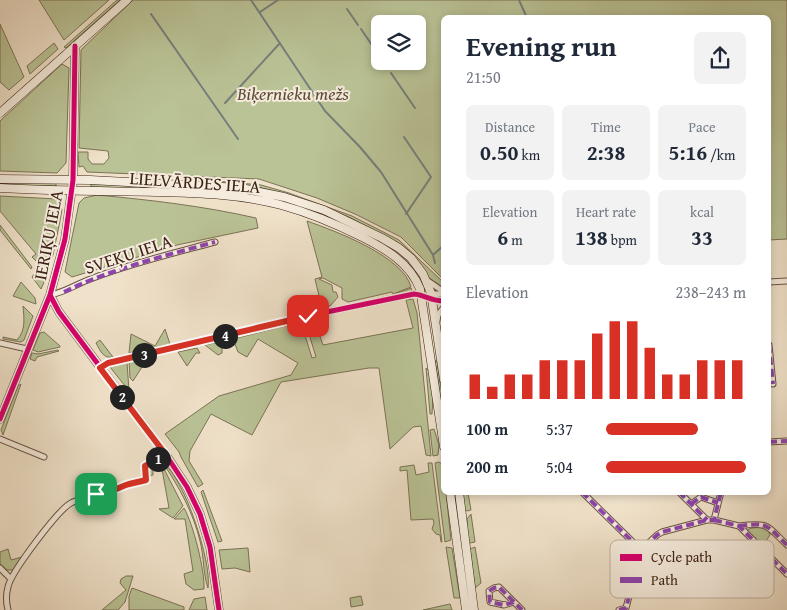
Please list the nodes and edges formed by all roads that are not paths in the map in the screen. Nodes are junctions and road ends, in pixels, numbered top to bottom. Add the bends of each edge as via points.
1 (127, 0) edge
2 (75, 46) junction
3 (0, 113) edge
4 (0, 179) edge
5 (73, 180) junction
6 (0, 188) edge
7 (72, 191) junction
8 (215, 242) dead end
9 (427, 281) junction
10 (787, 281) edge
11 (771, 282) edge
12 (441, 291) edge
13 (441, 294) edge
14 (50, 295) junction
15 (422, 296) junction
16 (432, 297) junction
17 (441, 300) edge
18 (441, 311) edge
19 (436, 324) junction
20 (0, 343) edge
21 (27, 349) junction
22 (440, 355) junction
23 (431, 357) junction
24 (441, 361) edge
25 (771, 364) edge
26 (100, 368) junction
27 (773, 384) dead end
28 (0, 419) edge
29 (441, 426) edge
30 (0, 439) edge
31 (787, 441) edge
32 (771, 442) edge
33 (166, 455) junction
34 (44, 457) dead end
35 (450, 495) edge
36 (459, 495) edge
37 (585, 495) edge
38 (682, 495) edge
39 (720, 495) edge
40 (718, 503) junction
41 (691, 504) junction
42 (707, 520) junction
43 (714, 520) junction
44 (739, 526) junction
45 (631, 540) edge
46 (652, 540) edge
47 (753, 540) edge
48 (787, 545) edge
49 (774, 561) edge
50 (0, 568) edge
51 (787, 574) edge
52 (11, 579) junction
53 (514, 602) junction
54 (628, 609) edge
55 (8, 610) edge
56 (219, 610) edge
57 (466, 610) edge
58 (474, 610) edge
59 (522, 610) edge
60 (619, 610) edge

1 - 2 main road
2 - 3 main road
2 - 5 street, IERIĶU IELA
4 - 5 main road, LIELVĀRDES IELA
5 - 7 street, IERIĶU IELA
5 - 9 main road, LIELVĀRDES IELA via 241,188 284,197 324,210 382,238 411,258
6 - 7 main road, LIELVĀRDES IELA
7 - 14 street, IERIĶU IELA via 65,239
7 - 15 main road, LIELVĀRDES IELA via 207,194 280,204 334,223 389,252 411,273
8 - 14 street, SVEĶU IELA via 92,278
9 - 12 street, LIELVĀRDES IELA
9 - 16 main road, LIELVĀRDES IELA
10 - 11 street
13 - 16 street
14 - 21 street, IERIĶU IELA
14 - 26 street
15 - 16 street
15 - 23 main road, LIELVĀRDES IELA
15 - 26 street via 414,294 317,314 108,363
16 - 17 street
16 - 19 main road, LIELVĀRDES IELA
18 - 19 street
19 - 22 main road, LIELVĀRDES IELA
20 - 21 street
21 - 28 street, IERIĶU IELA
22 - 23 main road
22 - 24 main road, LIELVĀRDES IELA
23 - 29 main road, LIELVĀRDES IELA
25 - 27 street
26 - 33 street
30 - 34 street
31 - 32 street
33 - 52 street via 145,466 146,480 106,492 100,497 71,503 58,513
33 - 56 street via 187,486 200,514 210,546
35 - 57 main road
36 - 58 main road
37 - 45 street
38 - 41 street
39 - 40 street
40 - 41 street via 701,497
40 - 43 street
41 - 42 street
42 - 43 street
42 - 46 street via 657,535
43 - 44 street
44 - 47 street
44 - 48 street via 765,524
49 - 51 street
50 - 52 street
52 - 55 street via 6,596
53 - 53 street via 499,588 489,591 490,602 504,605
53 - 59 street
54 - 60 street

